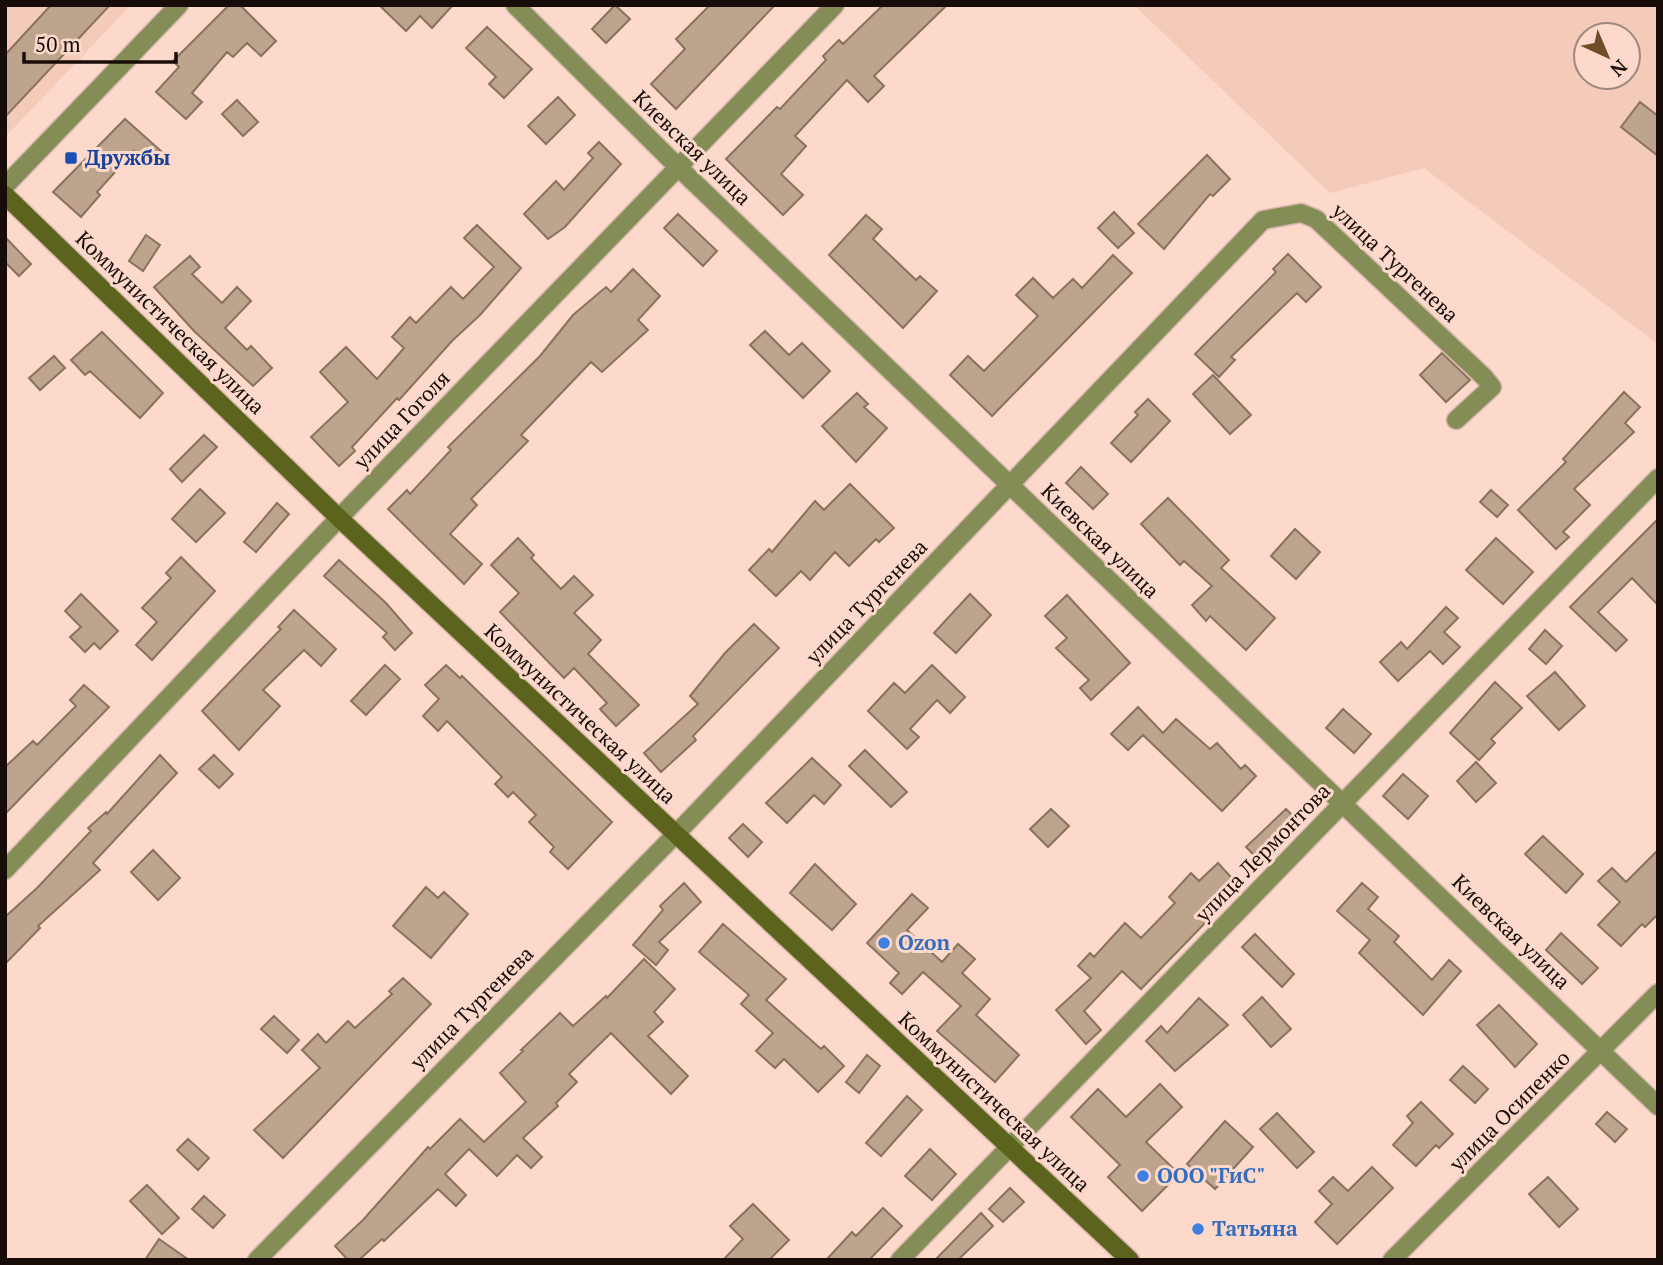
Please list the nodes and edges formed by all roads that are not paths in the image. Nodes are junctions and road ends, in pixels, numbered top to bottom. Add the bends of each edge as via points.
1 (179, 5) edge
2 (515, 5) edge
3 (835, 5) edge
4 (677, 166) junction
5 (5, 186) edge
6 (5, 195) edge
7 (1456, 420) dead end
8 (1658, 478) edge
9 (1010, 486) junction
10 (340, 518) junction
11 (1343, 803) junction
12 (675, 835) junction
13 (5, 870) edge
14 (1658, 993) edge
15 (1602, 1051) junction
16 (1658, 1106) edge
17 (1009, 1147) junction
18 (257, 1260) edge
19 (900, 1260) edge
20 (1130, 1260) edge
21 (1392, 1260) edge

1 - 5 street
2 - 4 street, Киевская улица
3 - 4 street, улица Гоголя
4 - 9 street, Киевская улица
4 - 10 street, улица Гоголя
6 - 10 street, Коммунистическая улица
7 - 9 street, улица Тургенева via 1492,387 1316,219 1285,213 1263,220
8 - 11 street, улица Лермонтова
9 - 11 street, Киевская улица
9 - 12 street, улица Тургенева
10 - 12 street, Коммунистическая улица
10 - 13 street, улица Гоголя
11 - 15 street, Киевская улица
11 - 17 street, улица Лермонтова
12 - 17 street, Коммунистическая улица
12 - 18 street, улица Тургенева
14 - 15 street, улица Осипенко
15 - 16 street, Киевская улица
15 - 21 street, улица Осипенко
17 - 19 street, улица Лермонтова
17 - 20 street, Коммунистическая улица

